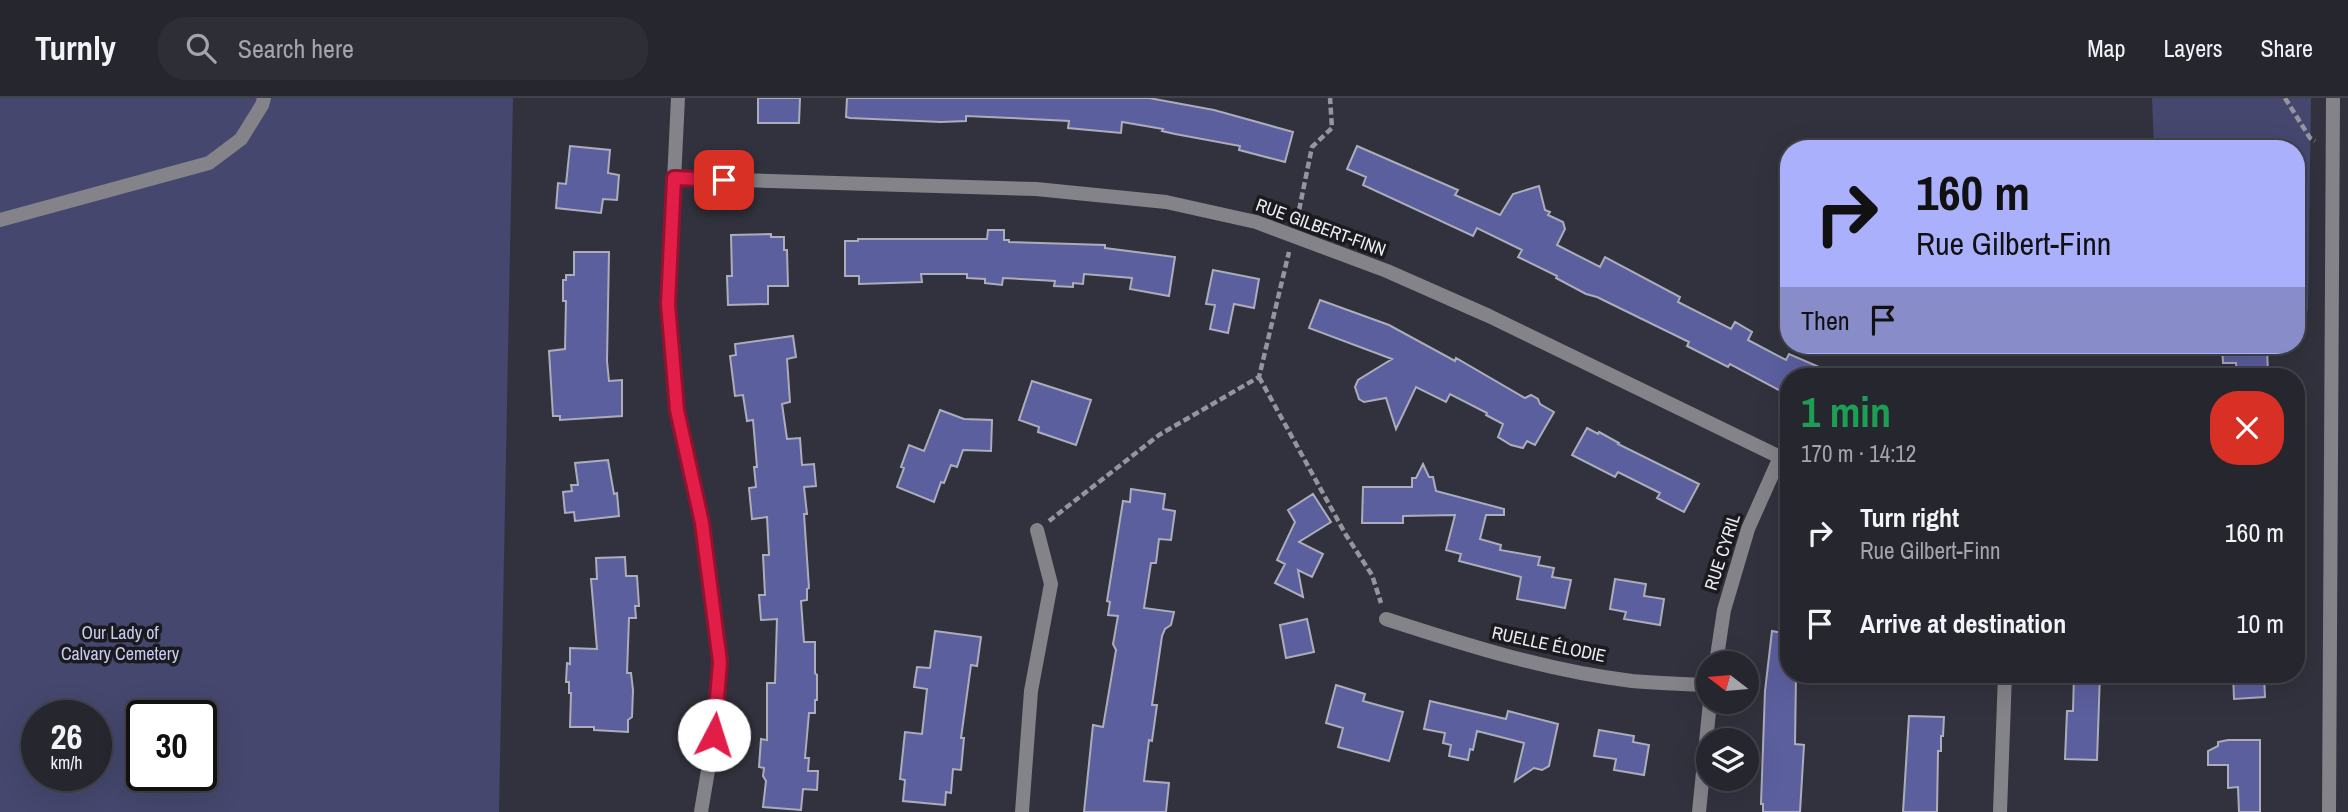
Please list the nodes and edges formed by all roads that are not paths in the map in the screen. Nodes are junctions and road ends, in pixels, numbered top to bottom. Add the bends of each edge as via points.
1 (264, 98) edge
2 (678, 98) edge
3 (2333, 98) edge
4 (674, 178) junction
5 (0, 220) edge
6 (1780, 457) edge
7 (1780, 467) edge
8 (1037, 530) road end
9 (1385, 619) road end
10 (1718, 651) edge
11 (2005, 683) edge
12 (1696, 684) edge
13 (1709, 714) edge
14 (701, 812) edge
15 (1023, 812) edge
16 (1699, 812) edge
17 (2000, 812) edge
18 (2329, 812) edge

1 - 5 street via 241,139 209,163
2 - 4 street
3 - 18 street
4 - 6 street, RUE GILBERT-FINN via 1036,189 1166,202 1256,222 1387,271 1489,316
4 - 14 street via 668,304 677,410 702,523 720,662
7 - 10 street, RUE CYRIL via 1748,529 1724,610
8 - 15 street via 1051,584 1031,691
9 - 12 street, RUELLE ÉLODIE via 1548,666 1632,680
11 - 17 street
13 - 16 street

